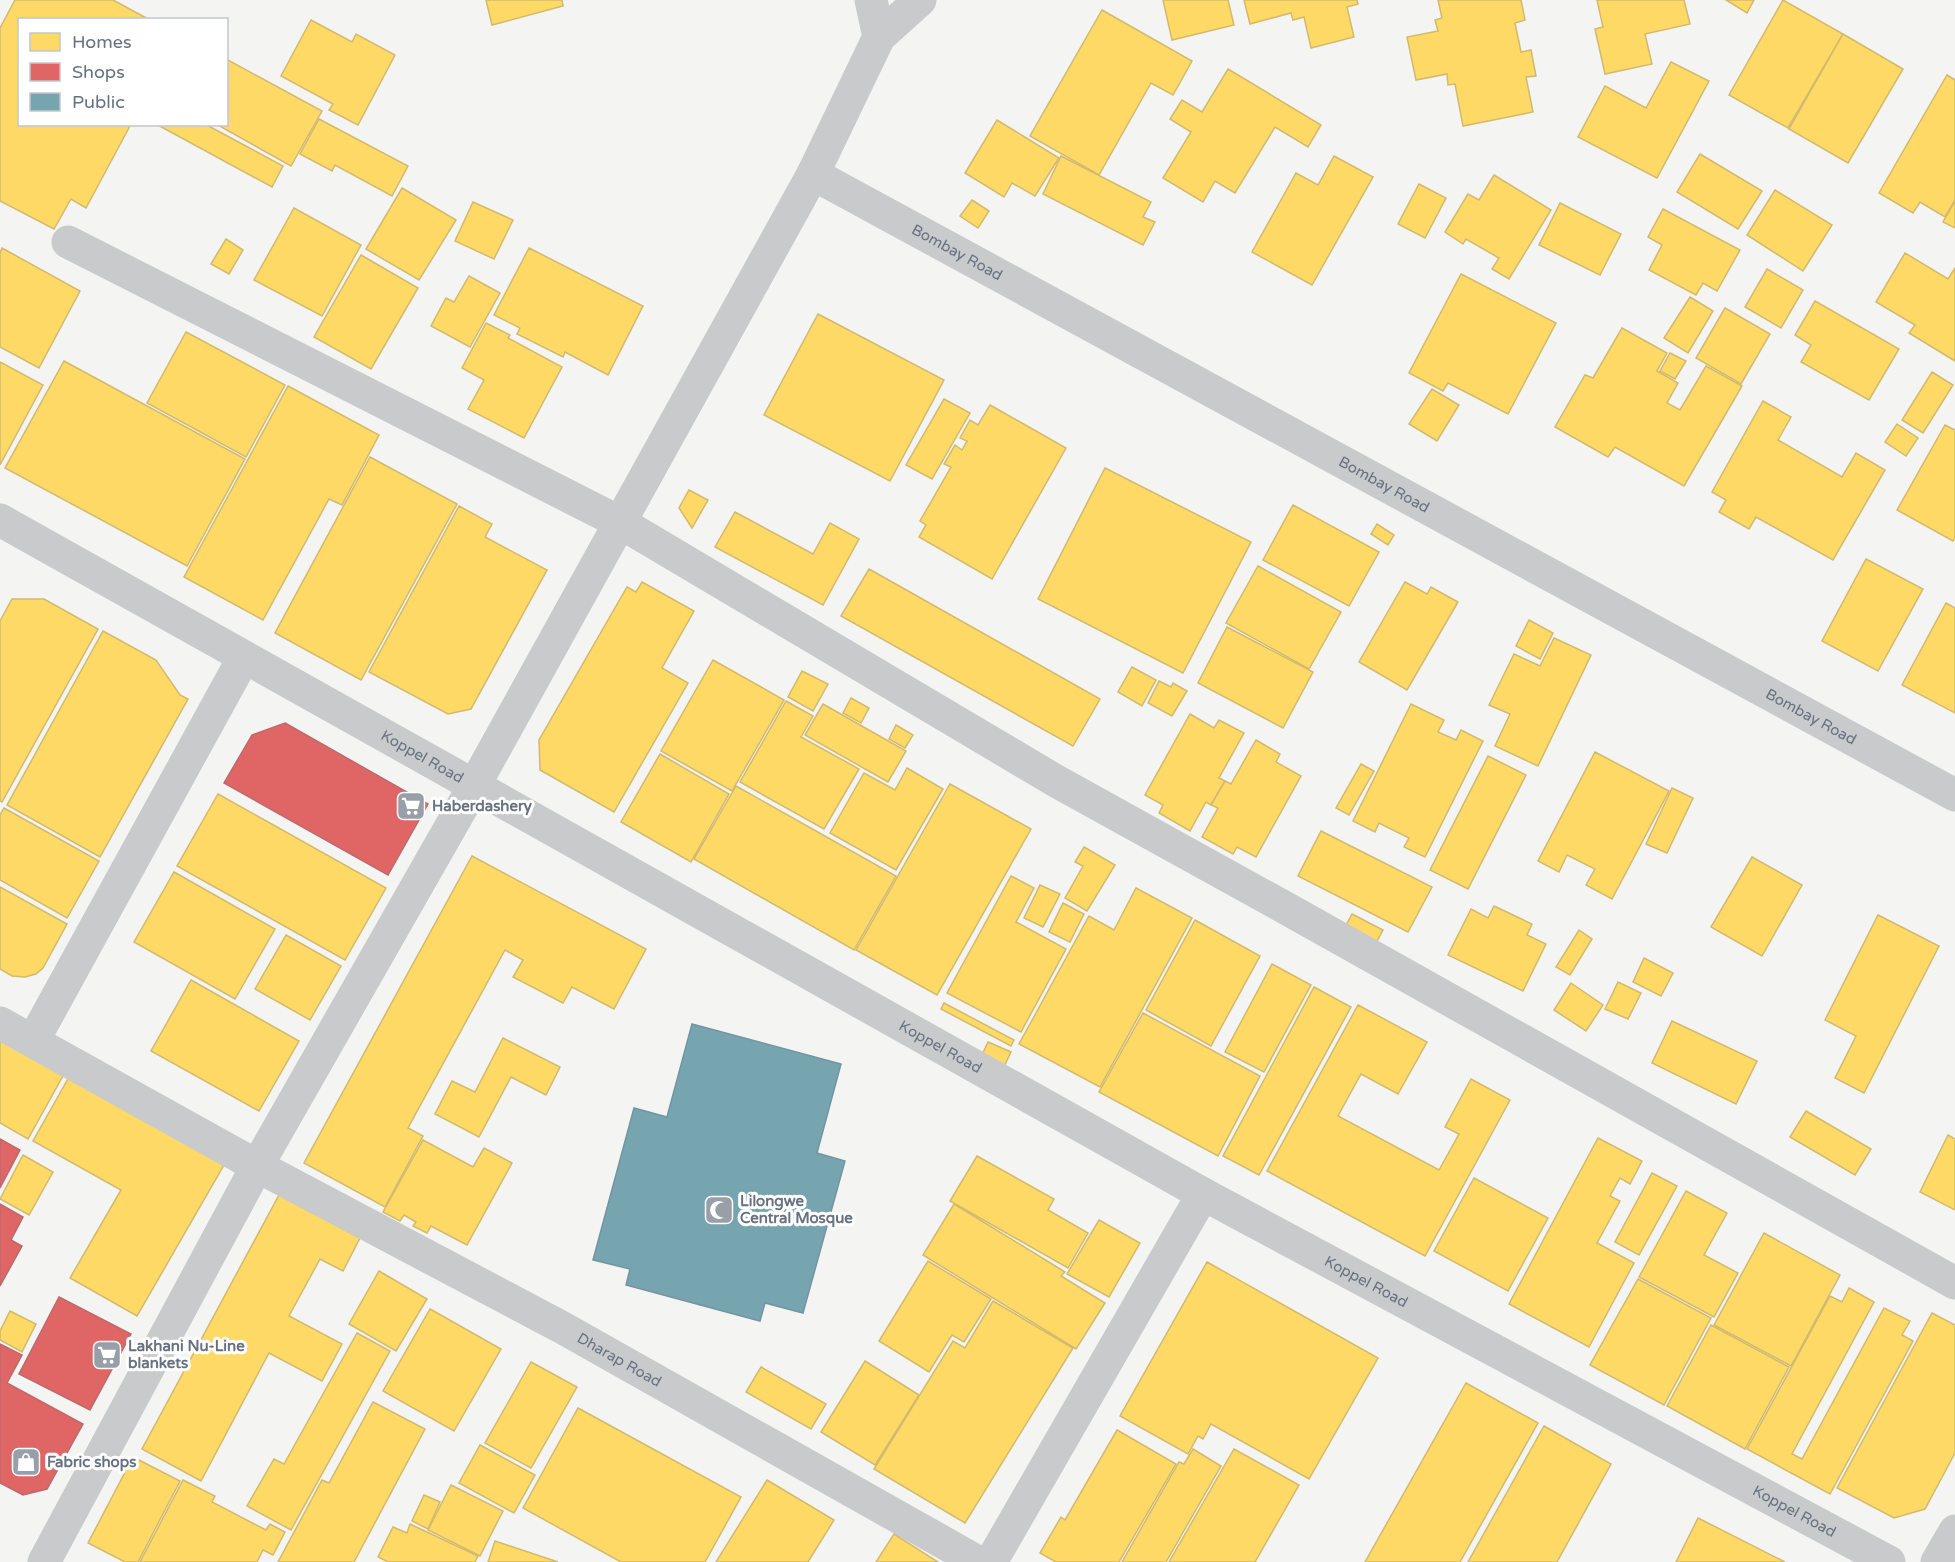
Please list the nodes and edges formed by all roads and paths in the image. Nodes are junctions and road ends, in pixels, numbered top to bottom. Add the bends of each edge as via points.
1 (871, 0) edge
2 (920, 0) edge
3 (879, 37) junction
4 (813, 174) junction
5 (68, 242) dead end
6 (0, 520) edge
7 (621, 523) junction
8 (244, 657) junction
9 (474, 786) junction
10 (1955, 795) edge
11 (0, 1023) edge
12 (33, 1041) junction
13 (256, 1166) junction
14 (1203, 1194) junction
15 (1955, 1283) edge
16 (1955, 1531) edge
17 (44, 1562) edge
18 (978, 1562) edge
19 (991, 1562) edge
20 (1889, 1562) edge
21 (1937, 1562) edge

1 - 3 street
2 - 3 street
3 - 4 street
4 - 7 street
4 - 10 street, Bombay Road
5 - 7 street
6 - 8 street, Koppel Road
7 - 9 street
7 - 15 street via 1056,781
8 - 9 street, Koppel Road
8 - 12 street
9 - 13 street
9 - 14 street, Koppel Road
11 - 12 street, Dharap Road
12 - 13 street, Dharap Road
13 - 17 street
13 - 18 street, Dharap Road via 563,1328
14 - 19 street
14 - 20 street, Koppel Road
16 - 21 street

